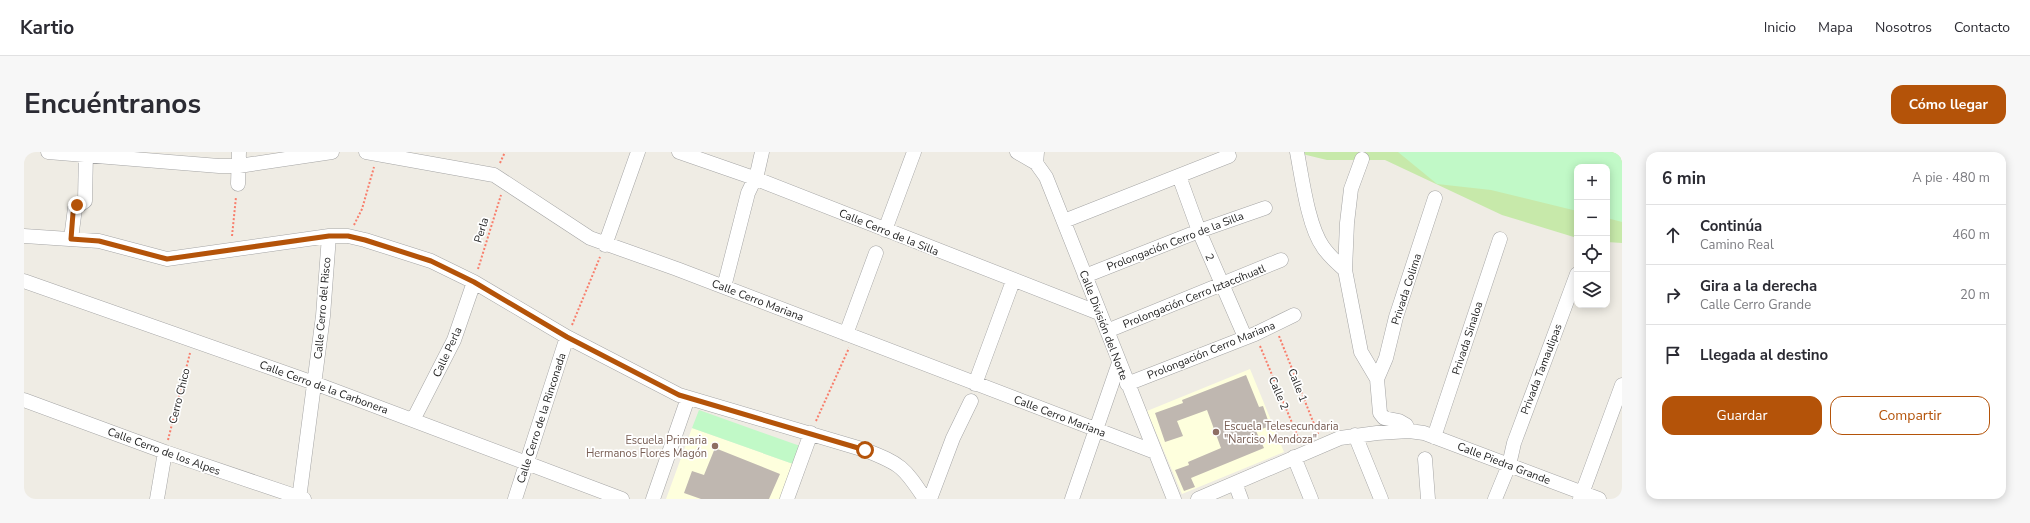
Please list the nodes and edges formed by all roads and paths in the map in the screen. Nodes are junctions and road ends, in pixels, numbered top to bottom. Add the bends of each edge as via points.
1 (48, 152) edge
2 (332, 152) edge
3 (679, 152) edge
4 (762, 152) edge
5 (914, 152) edge
6 (1017, 152) edge
7 (1296, 152) edge
8 (372, 153) edge
9 (86, 154) edge
10 (637, 154) edge
11 (1229, 156) dead end
12 (1036, 158) edge
13 (239, 159) edge
14 (1362, 159) dead end
15 (1178, 176) junction
16 (754, 178) junction
17 (504, 182) junction
18 (238, 184) joint
19 (1435, 198) dead end
20 (1265, 208) dead end
21 (1064, 222) junction
22 (885, 230) junction
23 (1199, 231) junction
24 (24, 236) edge
25 (329, 236) junction
26 (348, 236) junction
27 (71, 239) junction
28 (1500, 240) dead end
29 (606, 245) junction
30 (231, 251) junction
31 (876, 253) dead end
32 (1281, 260) dead end
33 (1345, 270) junction
34 (1085, 276) junction
35 (24, 281) edge
36 (1013, 281) junction
37 (474, 282) junction
38 (1574, 282) edge
39 (1222, 285) junction
40 (724, 287) junction
41 (1099, 313) junction
42 (1294, 315) dead end
43 (1275, 325) junction
44 (1107, 331) junction
45 (846, 334) junction
46 (1250, 336) junction
47 (567, 337) junction
48 (193, 340) junction
49 (1119, 363) junction
50 (1377, 379) junction
51 (314, 383) junction
52 (975, 384) junction
53 (1127, 384) junction
54 (1622, 385) edge
55 (688, 398) junction
56 (24, 400) edge
57 (971, 401) dead end
58 (413, 420) junction
59 (1097, 430) junction
60 (1409, 431) junction
61 (811, 433) junction
62 (1355, 435) junction
63 (1434, 437) junction
64 (1322, 445) junction
65 (165, 452) junction
66 (1155, 452) junction
67 (1299, 455) junction
68 (1425, 459) dead end
69 (527, 462) junction
70 (1509, 465) junction
71 (1235, 482) junction
72 (1581, 496) edge
73 (301, 498) edge
74 (157, 499) edge
75 (515, 499) edge
76 (622, 499) edge
77 (653, 499) edge
78 (787, 499) edge
79 (925, 499) edge
80 (930, 499) edge
81 (1072, 499) edge
82 (1174, 499) edge
83 (1198, 499) edge
84 (1241, 499) edge
85 (1311, 499) edge
86 (1381, 499) edge
87 (1428, 499) edge
88 (1495, 499) edge
89 (1599, 499) edge

1 - 9 street
2 - 13 street
3 - 16 street, Calle Cerro de la Silla
4 - 16 street
5 - 22 street
6 - 12 street
7 - 33 street via 1318,238
8 - 17 street, Calle Cerro Mariana via 485,172
8 - 26 path via 362,209
9 - 13 street via 185,164
9 - 27 street via 85,201 75,208
10 - 29 street
11 - 15 street
12 - 21 street, Calle División del Norte
13 - 18 street
14 - 33 street via 1351,189
15 - 21 street
15 - 23 street, 2
16 - 22 street, Calle Cerro de la Silla
16 - 40 street via 748,192
17 - 29 street, Calle Cerro Mariana via 590,238
17 - 37 path, Perla
18 - 30 path
19 - 50 street, Privada Colima via 1396,317 1386,358
20 - 23 street, Prolongación Cerro de la Silla
21 - 34 street, Calle División del Norte
22 - 36 street, Calle Cerro de la Silla
23 - 34 street, Prolongación Cerro de la Silla
23 - 39 street, 2
24 - 27 street
25 - 26 street
25 - 30 street
25 - 51 street, Calle Cerro del Risco via 323,316
26 - 37 street via 431,261
27 - 30 street via 99,241 167,259
28 - 63 street, Privada Sinaloa
29 - 40 street, Calle Cerro Mariana
29 - 47 path
31 - 45 street
32 - 39 street, Prolongación Cerro Iztaccíhuatl
33 - 50 street via 1361,352
34 - 41 street, Calle División del Norte
35 - 48 street, Calle Cerro de la Carbonera
36 - 41 street, Calle Cerro de la Silla
36 - 52 street
37 - 47 street
37 - 58 street, Calle Perla via 454,340
38 - 70 street, Privada Tamaulipas via 1514,443
39 - 44 street, Prolongación Cerro Iztaccíhuatl
39 - 46 street, 2
40 - 45 street, Calle Cerro Mariana
41 - 44 street, Calle División del Norte
42 - 43 street, Prolongación Cerro Mariana
43 - 46 street, Prolongación Cerro Mariana
43 - 64 path, Calle 1
44 - 49 street, Calle División del Norte
45 - 52 street, Calle Cerro Mariana
45 - 61 path via 849,348
46 - 53 street, Prolongación Cerro Mariana
46 - 67 path, Calle 2
47 - 55 street
47 - 69 street, Calle Cerro de la Rinconada
48 - 51 street, Calle Cerro de la Carbonera
48 - 65 path, Cerro Chico
49 - 53 street, Calle División del Norte
49 - 59 street
50 - 60 street via 1378,407 1382,416 1399,421 1406,425
51 - 58 street, Calle Cerro de la Carbonera
51 - 73 street, Calle Cerro del Risco via 301,476
52 - 59 street, Calle Cerro Mariana
53 - 66 street, Calle División del Norte
54 - 72 street
55 - 61 street
55 - 77 street
56 - 65 street, Calle Cerro de los Alpes
57 - 80 street via 953,438
58 - 69 street, Calle Cerro de la Carbonera
59 - 66 street, Calle Cerro Mariana
59 - 81 street
60 - 62 street
60 - 63 street, Calle Piedra Grande via 1424,432
61 - 78 street
61 - 79 street via 892,460 903,468
62 - 64 street
62 - 86 street
63 - 70 street, Calle Piedra Grande
64 - 67 street
65 - 73 street, Calle Cerro de los Alpes
65 - 74 street
66 - 82 street, Calle División del Norte
67 - 71 street
67 - 85 street
68 - 87 street
69 - 75 street, Calle Cerro de la Rinconada
69 - 76 street, Calle Cerro de la Carbonera
70 - 72 street, Calle Piedra Grande
70 - 88 street, Privada Tamaulipas
71 - 83 street
71 - 84 street
72 - 89 street, Calle Piedra Grande

